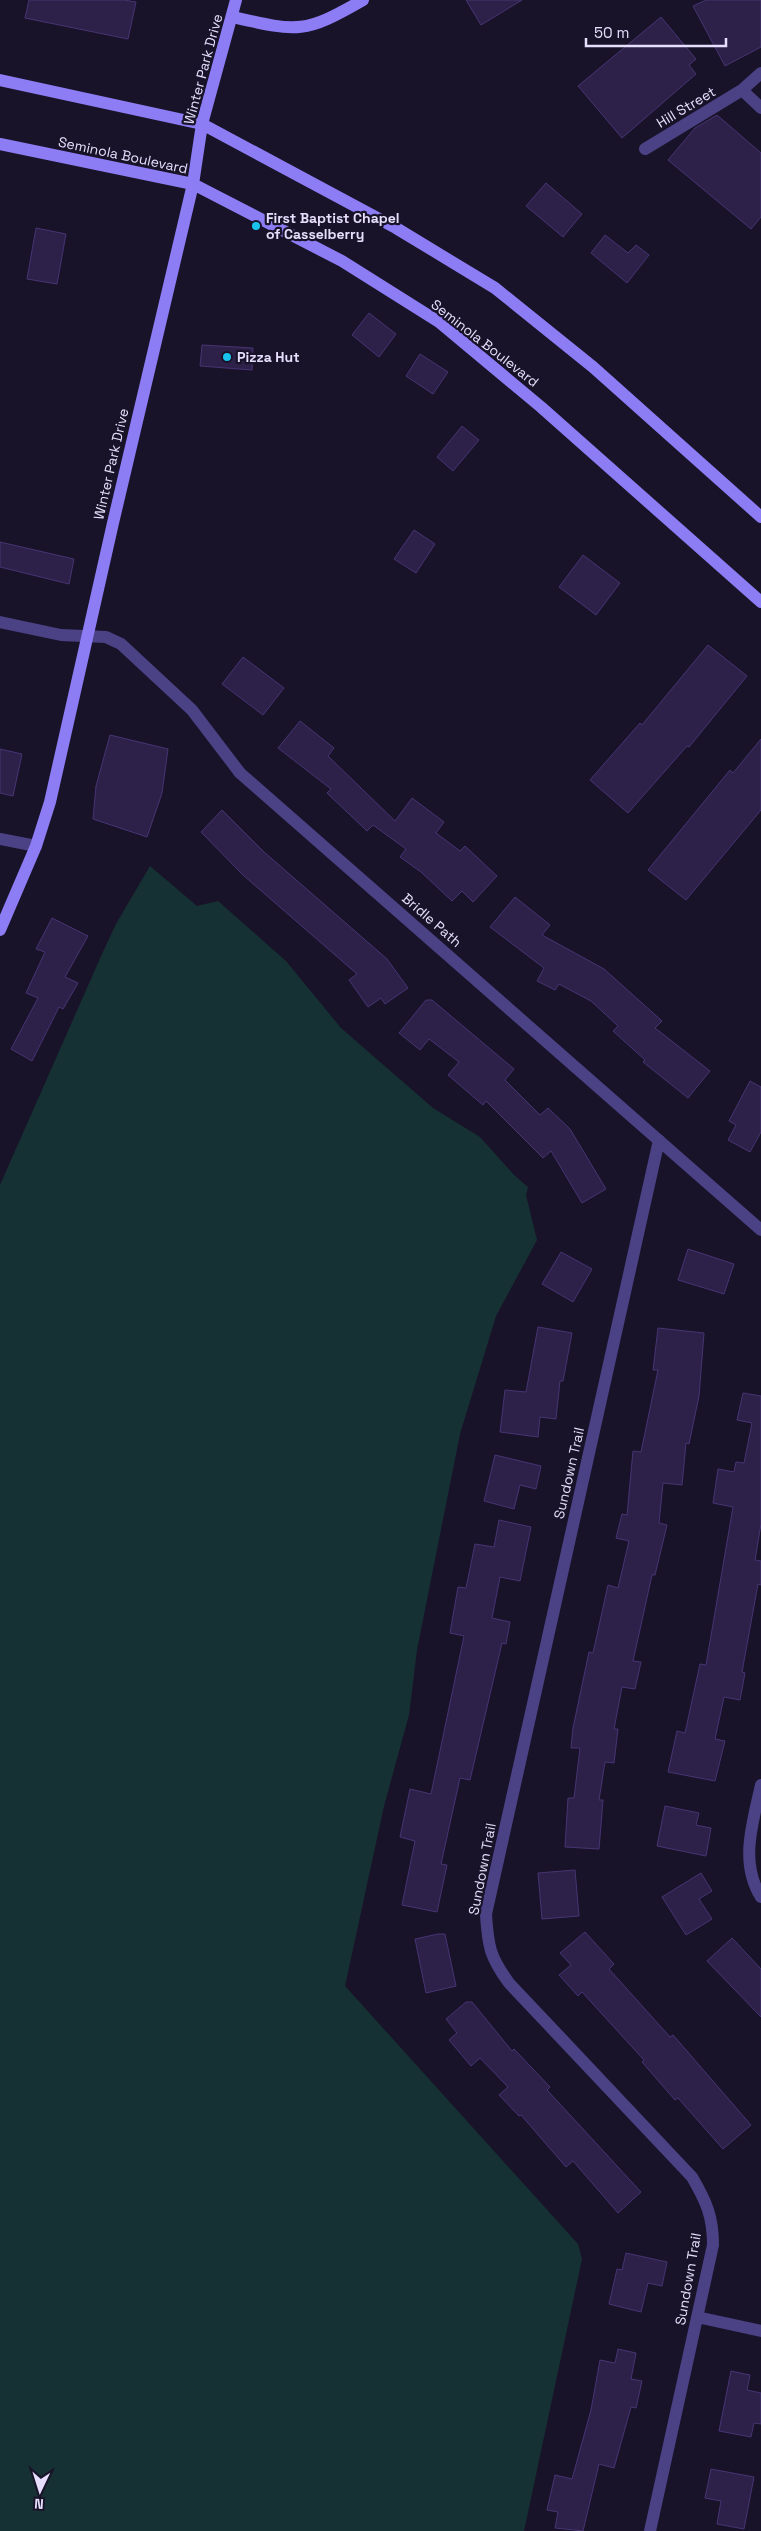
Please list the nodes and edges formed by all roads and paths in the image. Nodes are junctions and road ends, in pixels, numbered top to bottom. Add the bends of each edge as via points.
1 (236, 0) edge
2 (363, 0) edge
3 (233, 17) junction
4 (761, 73) edge
5 (0, 80) edge
6 (742, 90) junction
7 (761, 108) edge
8 (202, 124) junction
9 (0, 144) edge
10 (645, 149) dead end
11 (192, 184) junction
12 (761, 517) edge
13 (761, 602) edge
14 (0, 622) edge
15 (88, 635) junction
16 (0, 839) edge
17 (36, 846) junction
18 (0, 930) edge
19 (659, 1140) junction
20 (761, 1230) edge
21 (761, 1785) edge
22 (761, 1896) edge
23 (697, 2317) junction
24 (761, 2331) edge
25 (650, 2531) edge

1 - 3 main road, Winter Park Drive
2 - 3 main road via 327,21 308,27 284,29
3 - 8 main road, Winter Park Drive
4 - 6 street, Hill Street
5 - 8 main road
6 - 7 street
6 - 10 street, Hill Street
8 - 11 main road, Winter Park Drive
8 - 12 main road via 396,228 495,288 593,367
9 - 11 main road, Seminola Boulevard
11 - 13 main road, Seminola Boulevard via 342,261 439,322 541,407
11 - 15 main road, Winter Park Drive
14 - 15 street, Bridle Path via 61,635
15 - 17 main road, Winter Park Drive via 50,802
15 - 19 street, Bridle Path via 106,637 121,644 192,710 240,773
16 - 17 street
17 - 18 main road, Winter Park Drive
19 - 20 street, Bridle Path
19 - 23 street, Sundown Trail via 486,1914 487,1940 493,1962 509,1983 692,2176 704,2198 713,2222 713,2245
21 - 22 street via 749,1839 749,1867
23 - 24 street
23 - 25 street, Sundown Trail

